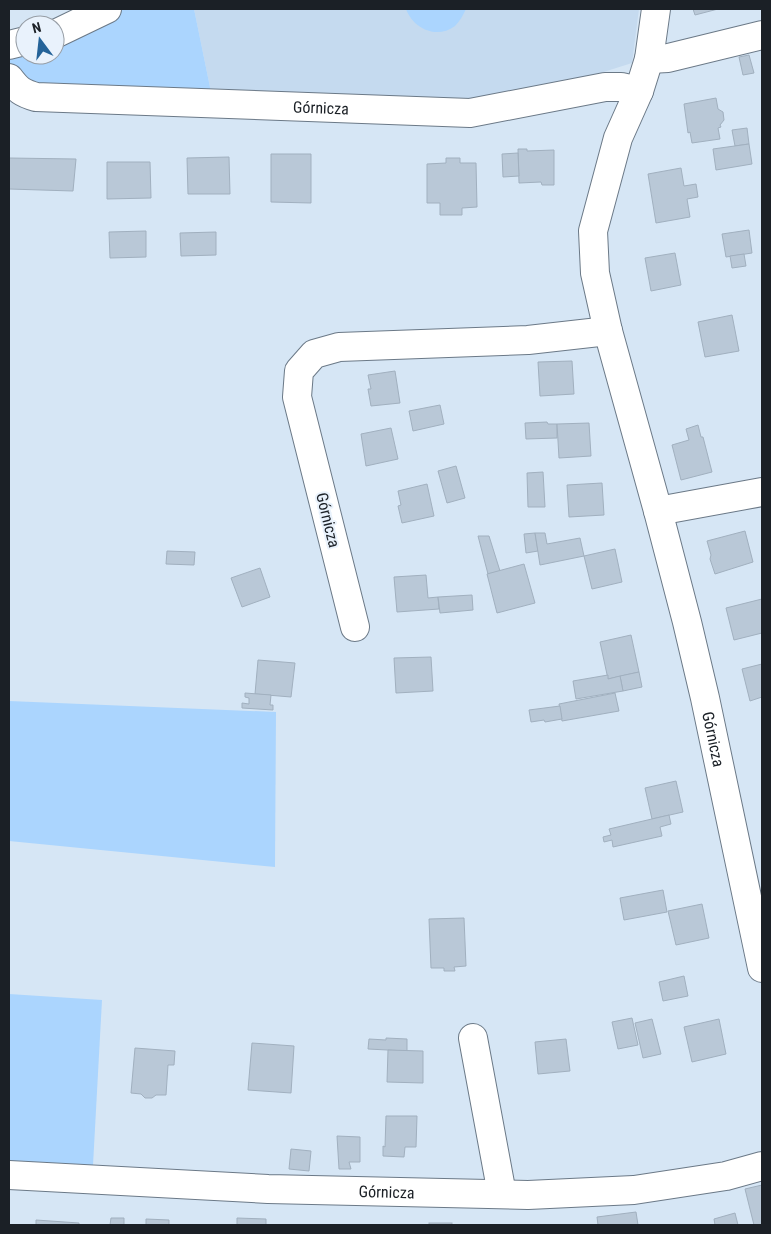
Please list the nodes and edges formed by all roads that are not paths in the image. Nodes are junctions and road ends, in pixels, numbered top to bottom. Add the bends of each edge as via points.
1 (107, 9) edge
2 (656, 9) edge
3 (65, 29) edge
4 (762, 35) edge
5 (650, 59) junction
6 (9, 78) edge
7 (638, 91) junction
8 (608, 331) junction
9 (762, 492) edge
10 (658, 512) junction
11 (355, 627) dead end
12 (762, 968) edge
13 (473, 1038) dead end
14 (762, 1166) edge
15 (9, 1175) edge
16 (502, 1194) junction

1 - 3 street
2 - 5 street, Górnicza
4 - 5 street via 668,58
5 - 7 street, Górnicza
6 - 7 street, Górnicza via 24,94 36,97 470,113 605,87
7 - 8 street, Górnicza via 618,138 593,231 594,273
8 - 10 street, Górnicza
8 - 11 street, Górnicza via 528,340 339,347 314,354 304,365 299,371 297,397
9 - 10 street
10 - 12 street, Górnicza via 705,698
13 - 16 street
14 - 16 street, Górnicza via 726,1176 634,1190 528,1196
15 - 16 street, Górnicza via 268,1189

